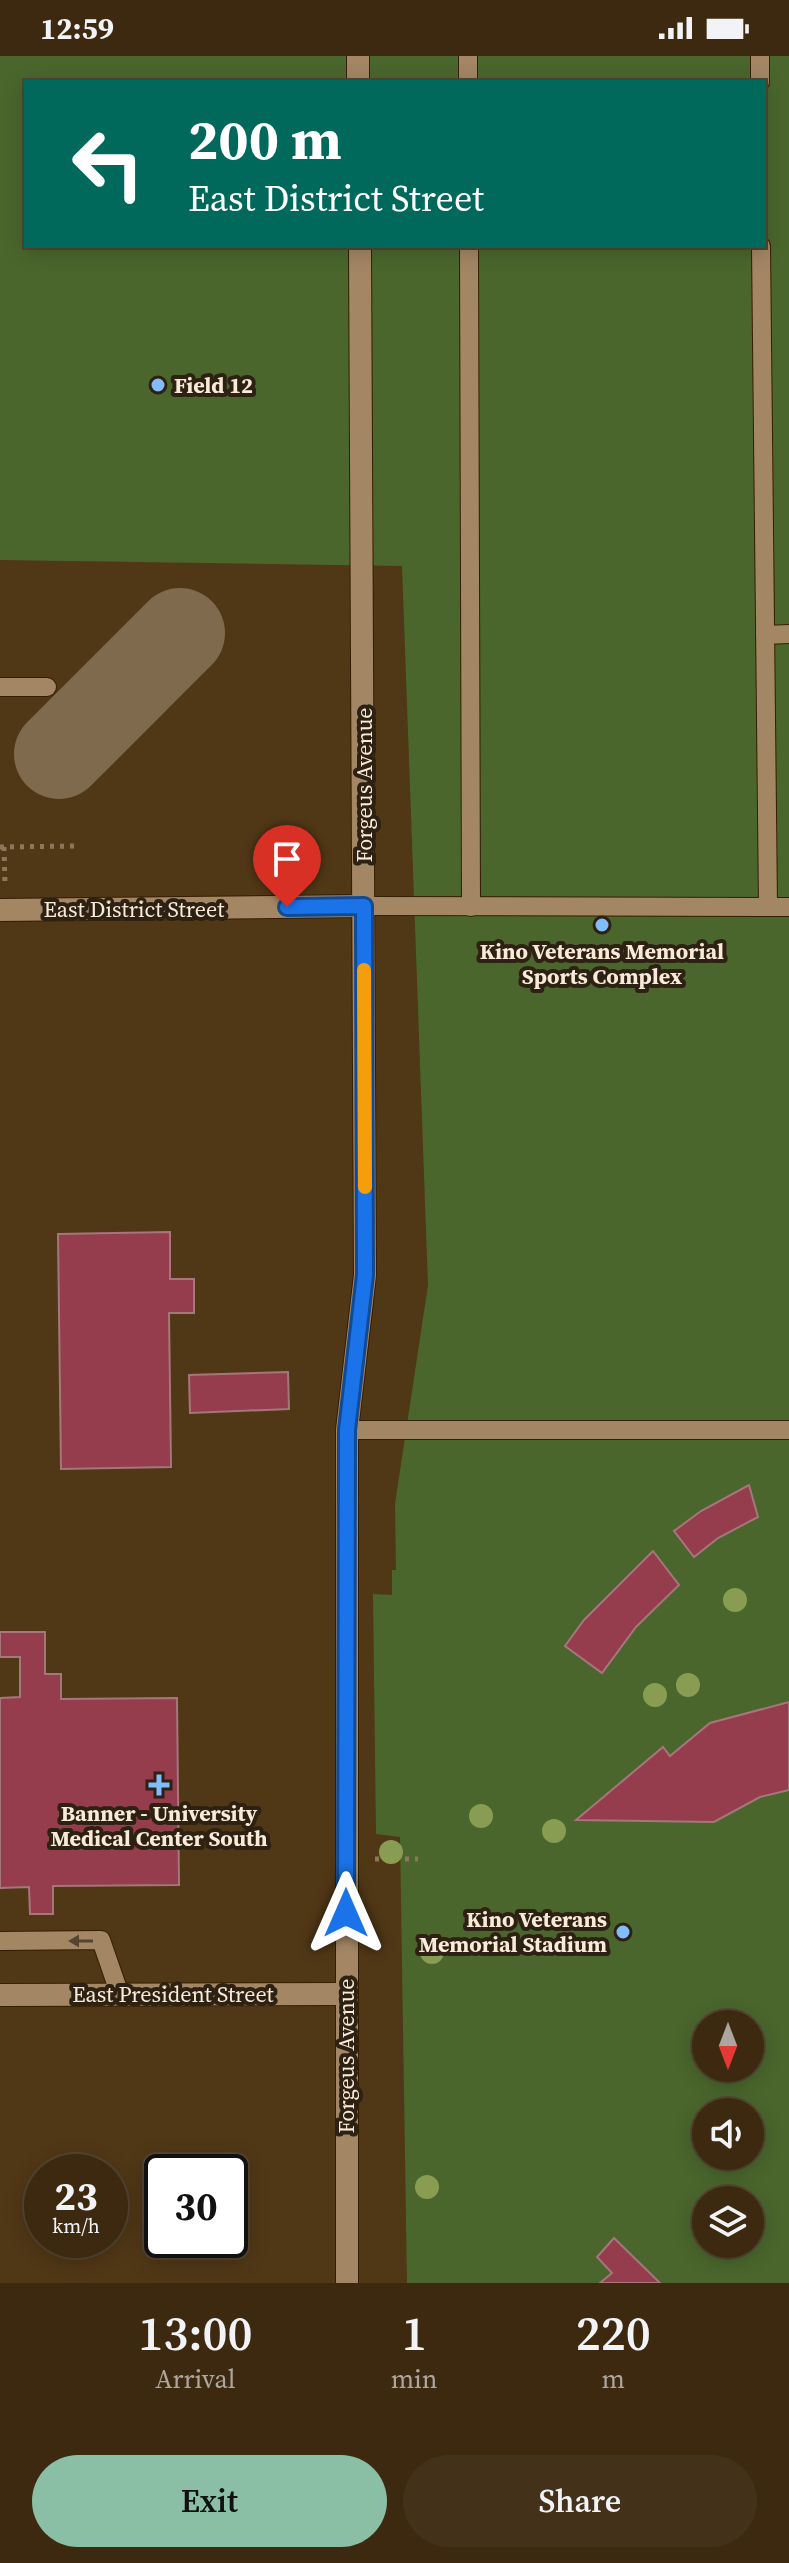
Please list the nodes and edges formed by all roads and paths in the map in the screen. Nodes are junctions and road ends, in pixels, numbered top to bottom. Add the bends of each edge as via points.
1 (358, 56) edge
2 (468, 56) edge
3 (760, 56) edge
4 (358, 80) edge
5 (468, 80) edge
6 (760, 80) edge
7 (360, 248) edge
8 (469, 248) edge
9 (761, 248) edge
10 (789, 634) edge
11 (765, 635) junction
12 (0, 687) edge
13 (47, 687) dead end
14 (77, 846) dead end
15 (2, 847) edge
16 (364, 906) junction
17 (471, 907) junction
18 (768, 907) junction
19 (789, 907) edge
20 (3, 910) edge
21 (347, 1430) junction
22 (789, 1430) edge
23 (346, 1859) junction
24 (418, 1859) dead end
25 (0, 1941) edge
26 (345, 1994) junction
27 (0, 1995) edge
28 (120, 1995) junction
29 (347, 2283) edge

1 - 4 street
2 - 5 lane
3 - 6 lane
7 - 16 street, Forgeus Avenue
8 - 17 lane
9 - 11 lane
10 - 11 lane
11 - 18 lane
12 - 13 lane
14 - 15 path
15 - 20 path
16 - 17 lane
16 - 20 street, East District Street
16 - 21 street, Forgeus Avenue via 365,1275
17 - 18 lane
18 - 19 lane
21 - 22 lane
21 - 23 street, Forgeus Avenue
23 - 24 path
23 - 26 street, Forgeus Avenue
28 -> 25 lane via 101,1940
26 - 28 street, East President Street
26 - 29 street, Forgeus Avenue
27 - 28 street, East President Street

